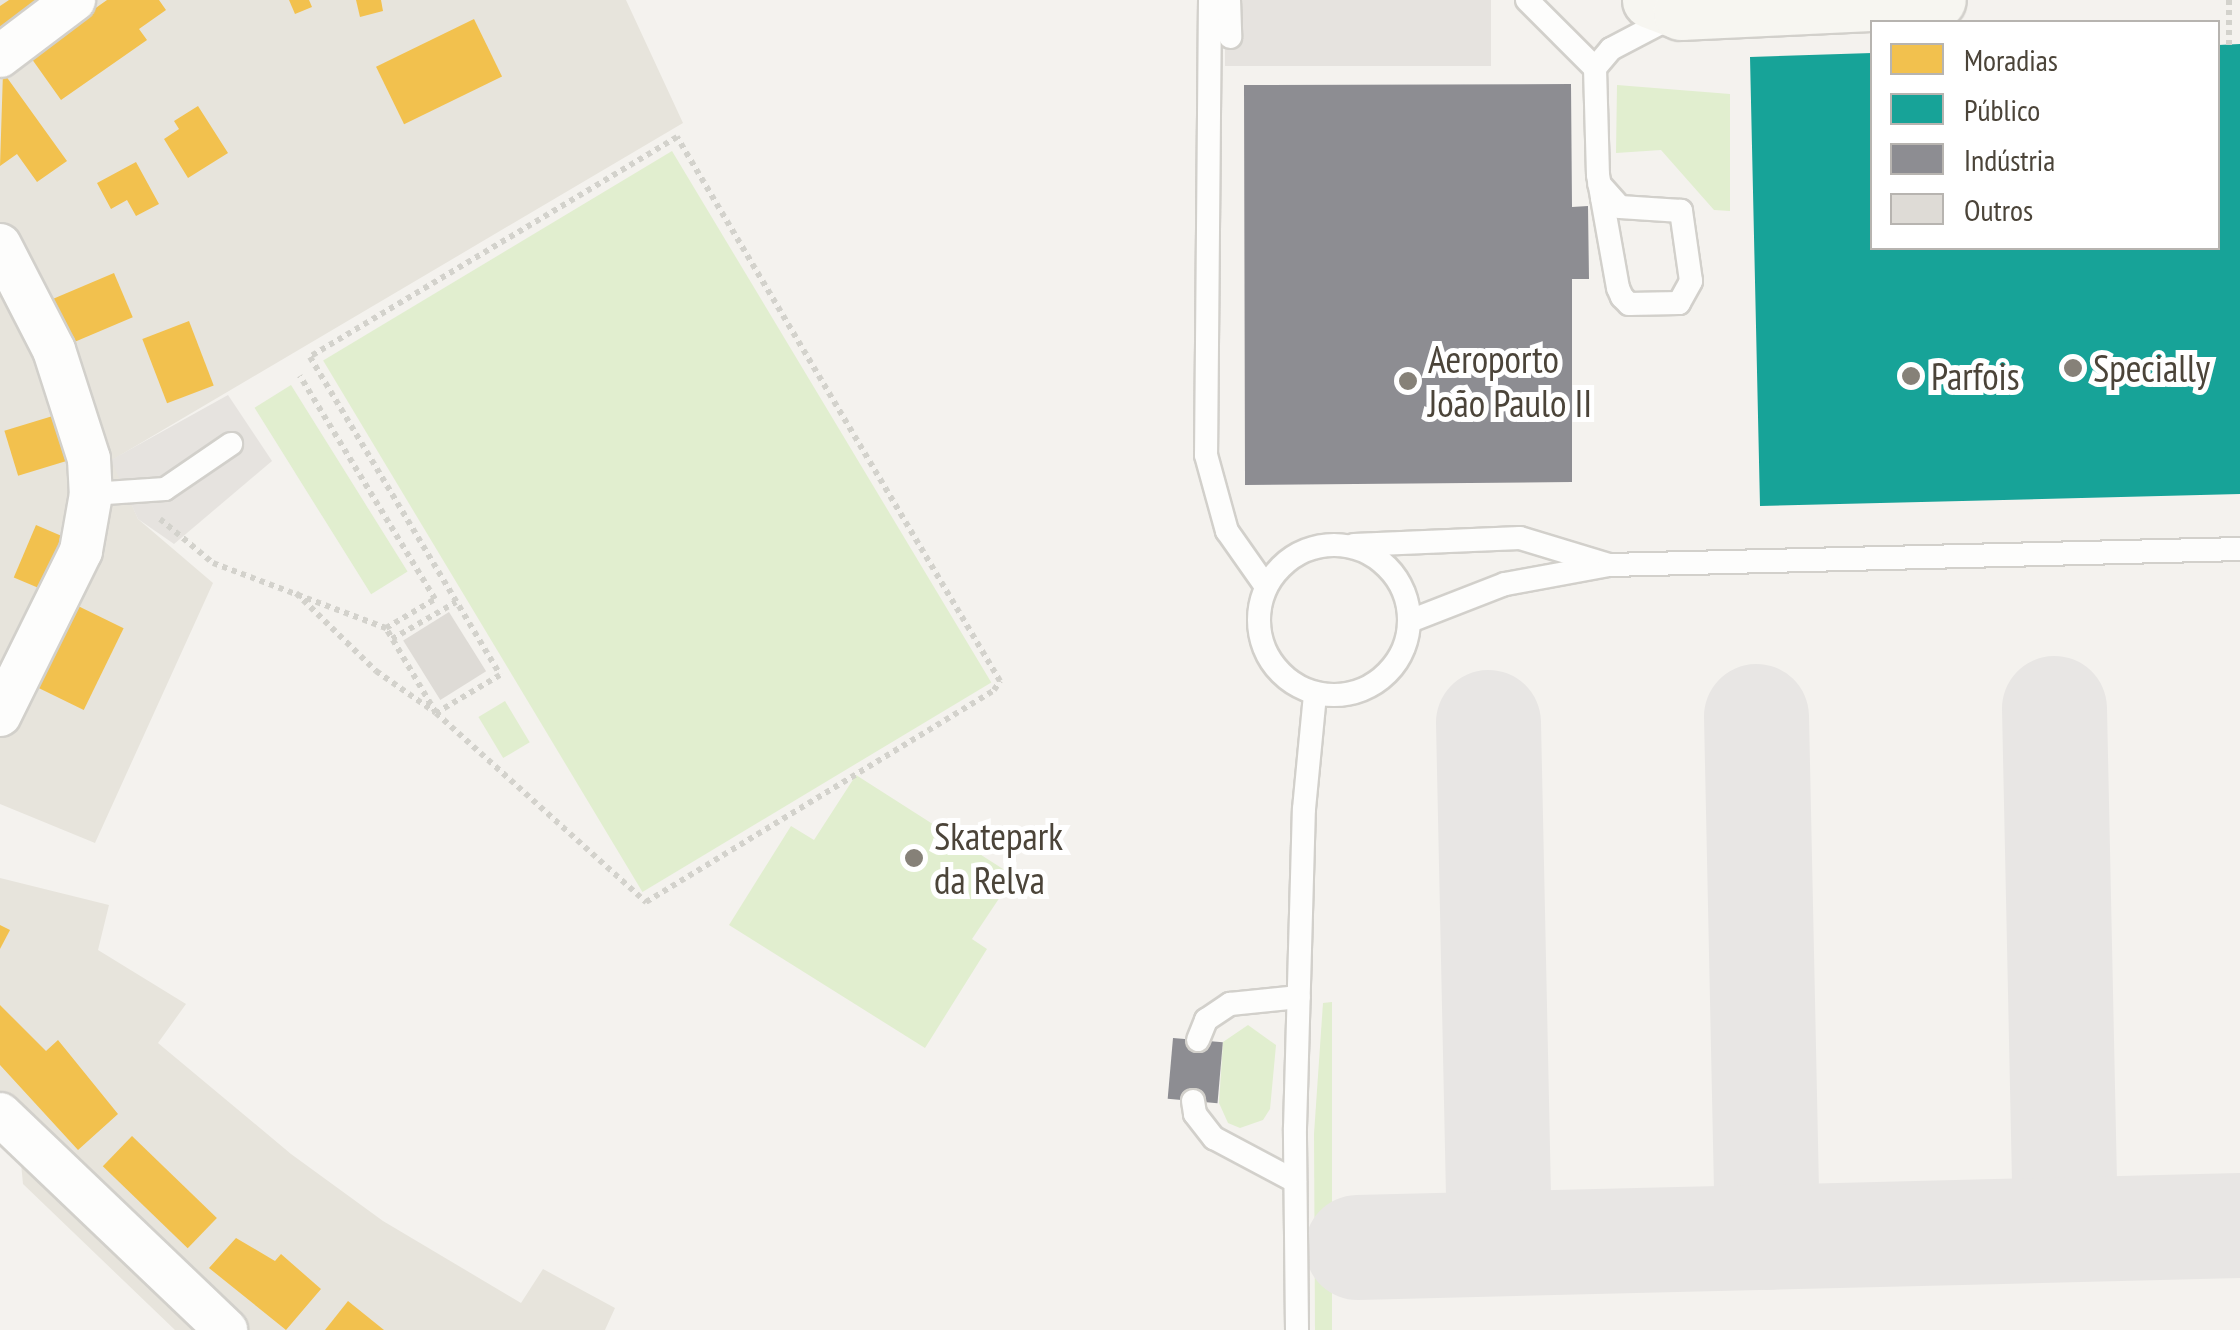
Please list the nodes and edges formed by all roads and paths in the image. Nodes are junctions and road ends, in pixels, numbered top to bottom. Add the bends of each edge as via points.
1 (74, 0) edge
2 (1210, 0) edge
3 (1229, 0) edge
4 (1528, 0) edge
5 (1938, 0) edge
6 (2230, 0) edge
7 (1666, 6) edge
8 (1230, 37) dead end
9 (2230, 44) dead end
10 (0, 56) edge
11 (1595, 68) junction
12 (1599, 184) junction
13 (0, 245) edge
14 (300, 376) dead end
15 (231, 444) dead end
16 (112, 491) junction
17 (1352, 546) junction
18 (2240, 549) edge
19 (1609, 566) junction
20 (1266, 585) junction
21 (296, 593) junction
22 (456, 602) junction
23 (1410, 621) junction
24 (386, 628) junction
25 (392, 639) junction
26 (1315, 694) junction
27 (436, 713) junction
28 (0, 715) edge
29 (1299, 997) junction
30 (1198, 1040) dead end
31 (1194, 1101) dead end
32 (0, 1114) edge
33 (1295, 1181) junction
34 (226, 1330) edge
35 (1297, 1330) edge

1 - 10 street
2 - 20 lane via 1206,455 1227,530
3 - 8 lane
4 - 11 lane
5 - 7 main road
6 - 9 path
7 - 11 lane
11 - 12 lane
12 - 12 lane via 1622,297 1629,304 1679,303 1691,281 1681,211 1620,207
13 - 16 street via 54,350 89,459
14 - 24 path via 435,599
15 - 16 lane via 165,489
16 - 21 path via 213,563
16 - 28 street
17 - 19 lane via 1520,538
17 - 20 lane via 1318,545 1287,559
17 - 23 lane via 1383,561 1403,588
18 - 19 lane
19 - 23 lane via 1505,584
20 - 26 lane via 1257,618 1264,651 1284,678
21 - 24 path
21 - 27 path via 376,671
22 - 25 path
22 - 27 path via 500,675
22 - 27 path via 310,357 677,138 1000,681 646,902
23 - 26 lane via 1402,654 1380,680 1349,694
24 - 25 path
25 - 27 path
26 - 29 lane
29 - 30 lane via 1230,1004 1206,1020
29 - 33 lane
31 - 33 lane via 1195,1114 1214,1138
32 - 34 street
33 - 35 lane

